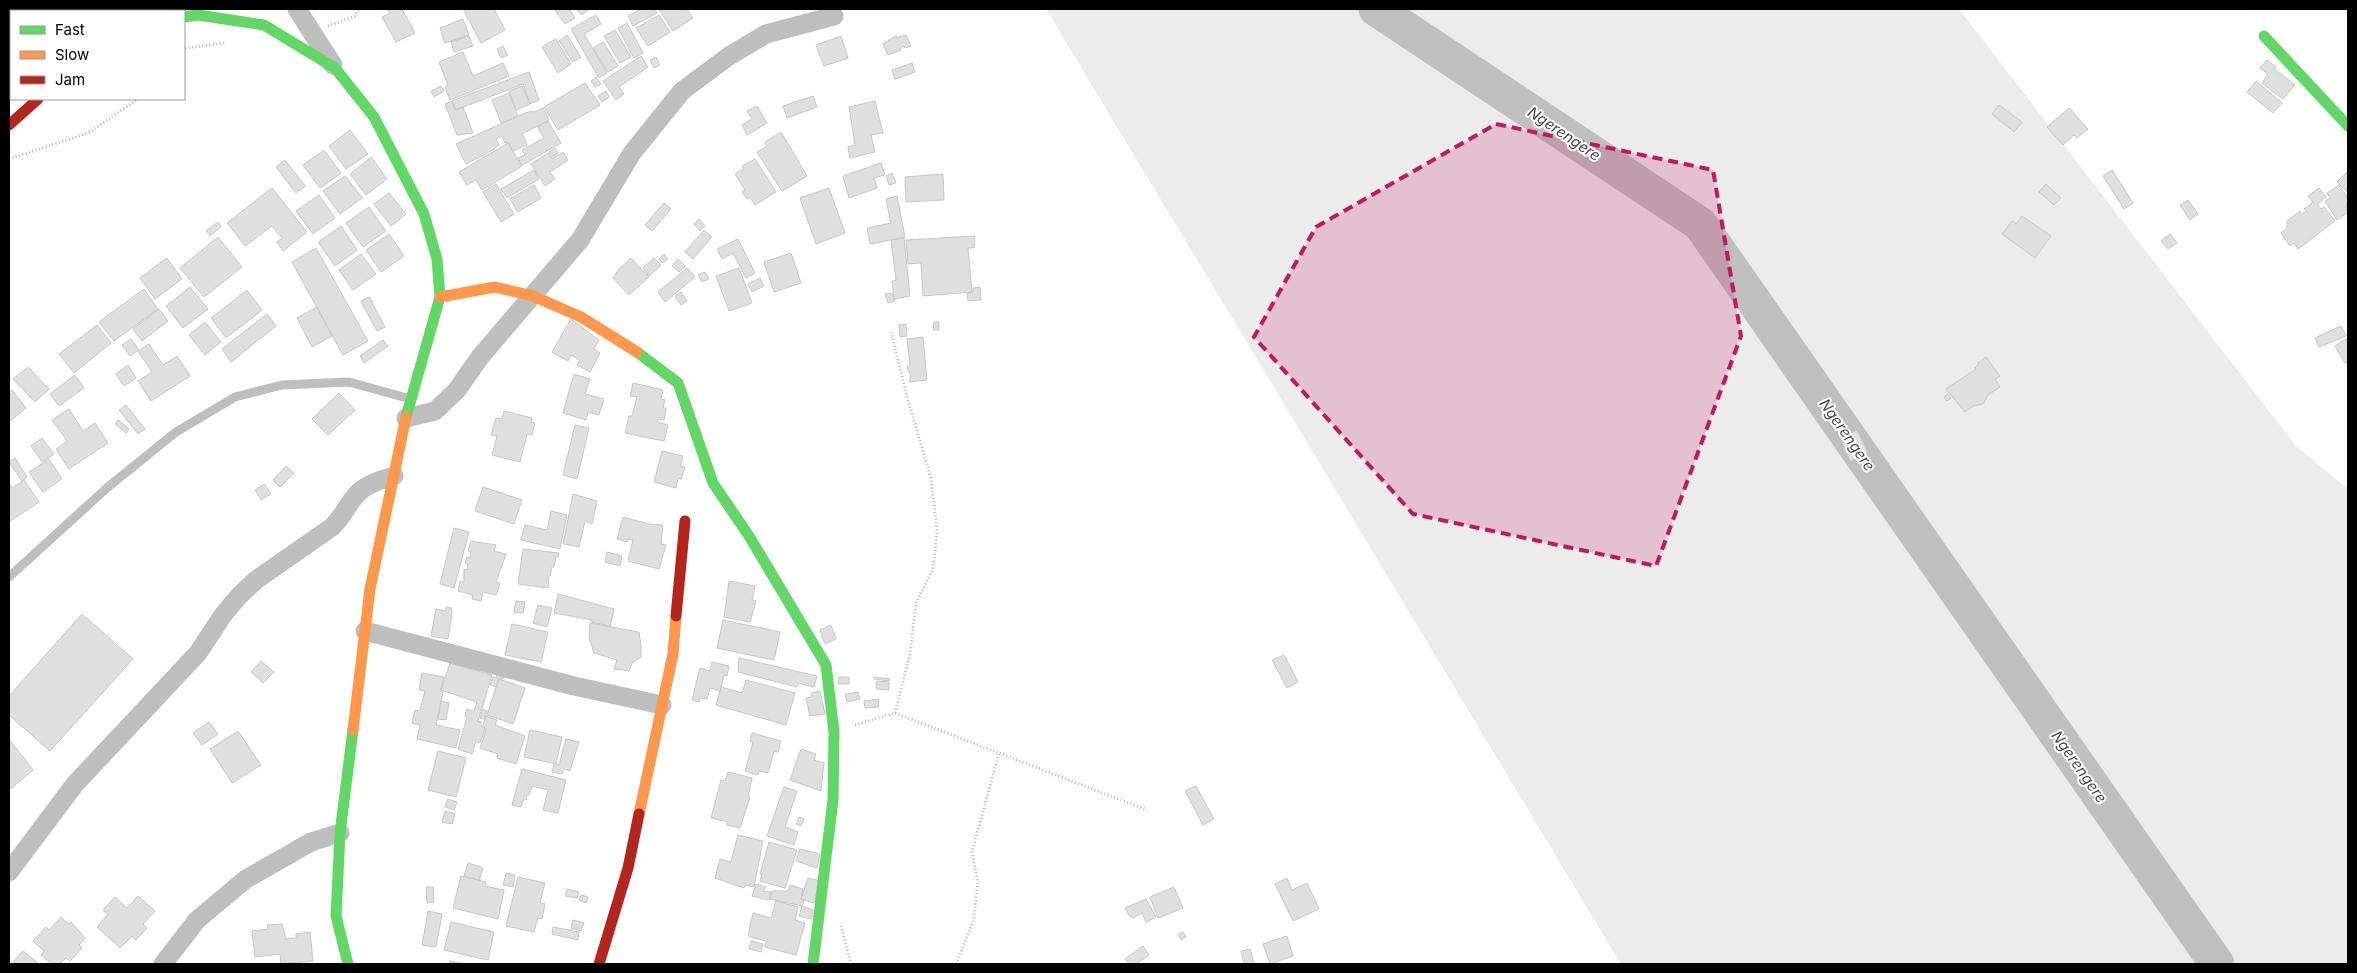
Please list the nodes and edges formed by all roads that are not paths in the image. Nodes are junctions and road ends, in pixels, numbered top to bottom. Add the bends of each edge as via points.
1 (297, 9) edge
2 (185, 16) edge
3 (834, 16) dead end
4 (2264, 36) dead end
5 (335, 68) junction
6 (37, 100) edge
7 (9, 125) edge
8 (2348, 126) edge
9 (533, 296) junction
10 (440, 297) junction
11 (410, 398) junction
12 (406, 418) junction
13 (394, 476) junction
14 (685, 522) dead end
15 (9, 577) edge
16 (365, 631) junction
17 (662, 705) junction
18 (340, 833) junction
19 (9, 872) edge
20 (163, 964) edge
21 (348, 964) edge
22 (599, 964) edge
23 (812, 964) edge

1 - 5 street
2 - 5 street via 264,25
3 - 9 street via 766,34 729,56 682,91 632,153 580,240
4 - 8 street
5 - 10 street via 374,118 424,214 437,259
6 - 7 street
9 - 10 street via 495,287
9 - 12 street via 480,357 447,402 435,411
9 - 23 street via 581,317 640,354 678,383 713,483 826,664 834,732 833,800
10 - 11 street
11 - 12 street
11 - 15 lane via 349,382 282,385 234,397 176,432
12 - 13 street
13 - 16 street via 370,589
13 - 19 street via 358,492 342,518 332,527 256,580 239,596 198,653 76,784
14 - 17 street via 673,654
16 - 17 street via 574,686
16 - 18 street
17 - 22 street via 628,868
18 - 20 street via 311,842 246,879 198,920
18 - 21 street via 336,916

